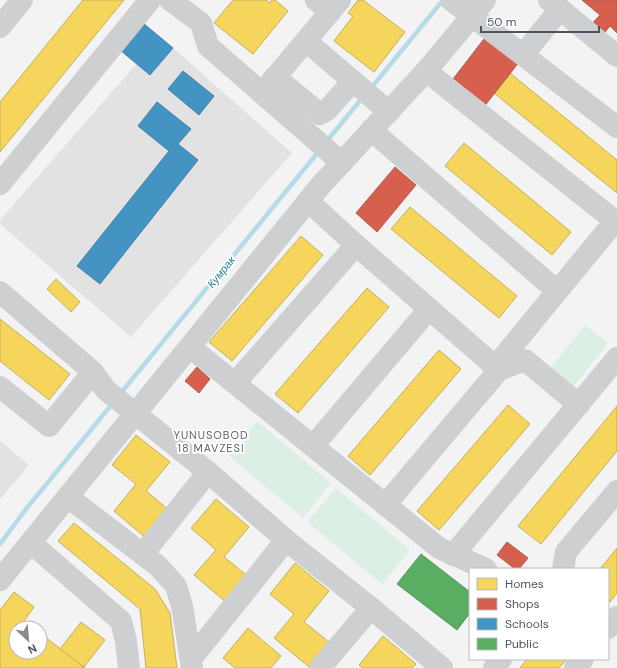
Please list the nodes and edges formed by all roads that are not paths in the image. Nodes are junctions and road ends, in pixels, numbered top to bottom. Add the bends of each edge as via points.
1 (22, 0) edge
2 (150, 0) edge
3 (170, 0) edge
4 (451, 0) edge
5 (485, 0) edge
6 (552, 2) edge
7 (329, 4) edge
8 (472, 16) junction
9 (0, 27) edge
10 (306, 41) junction
11 (524, 55) junction
12 (617, 56) edge
13 (426, 71) junction
14 (353, 81) junction
15 (268, 85) junction
16 (388, 112) junction
17 (617, 126) edge
18 (371, 130) junction
19 (342, 163) junction
20 (0, 184) edge
21 (308, 201) junction
22 (616, 222) edge
23 (356, 245) junction
24 (557, 291) junction
25 (0, 292) edge
26 (429, 309) junction
27 (190, 347) junction
28 (617, 358) edge
29 (497, 369) junction
30 (93, 372) junction
31 (235, 384) junction
32 (0, 387) edge
33 (579, 405) junction
34 (135, 414) junction
35 (313, 446) junction
36 (208, 472) junction
37 (617, 491) edge
38 (68, 497) junction
39 (386, 505) junction
40 (286, 540) junction
41 (31, 543) junction
42 (143, 554) junction
43 (453, 555) junction
44 (484, 568) edge
45 (563, 568) edge
46 (0, 580) edge
47 (371, 608) junction
48 (500, 660) edge
49 (582, 660) edge
50 (192, 663) edge
51 (129, 668) edge
52 (320, 668) edge
53 (442, 668) edge
54 (494, 668) edge
55 (575, 668) edge

1 - 9 lane
2 - 20 lane
3 - 15 lane via 201,24 208,46
4 - 8 lane
5 - 8 lane
6 - 11 lane
6 - 12 lane
7 - 10 lane
8 - 11 lane
8 - 13 lane
10 - 14 lane
10 - 15 lane
11 - 17 lane
13 - 16 lane
13 - 22 lane
14 - 15 lane via 327,110 320,114
14 - 16 lane
15 - 19 lane via 313,138
16 - 18 lane
18 - 19 lane
18 - 24 lane
19 - 21 lane
21 - 23 lane
21 - 27 lane
22 - 24 lane
23 - 26 lane
23 - 31 lane
24 - 29 lane
25 - 30 lane
26 - 29 lane
26 - 35 lane
27 - 31 lane
27 - 34 lane
28 - 33 lane
29 - 33 lane via 525,360
29 - 39 lane
30 - 32 lane via 49,426
30 - 34 lane via 106,390
31 - 35 lane
33 - 43 lane
34 - 36 lane
34 - 38 lane
35 - 39 lane
36 - 40 lane
36 - 42 lane
37 - 45 lane via 566,552
38 - 41 lane
38 - 42 lane
39 - 43 lane via 439,548
40 - 47 lane
40 - 50 lane
41 - 46 lane
41 - 51 lane via 121,621
42 - 50 lane via 176,586
43 - 44 lane
47 - 52 lane
47 - 53 lane
48 - 54 lane
49 - 55 lane

